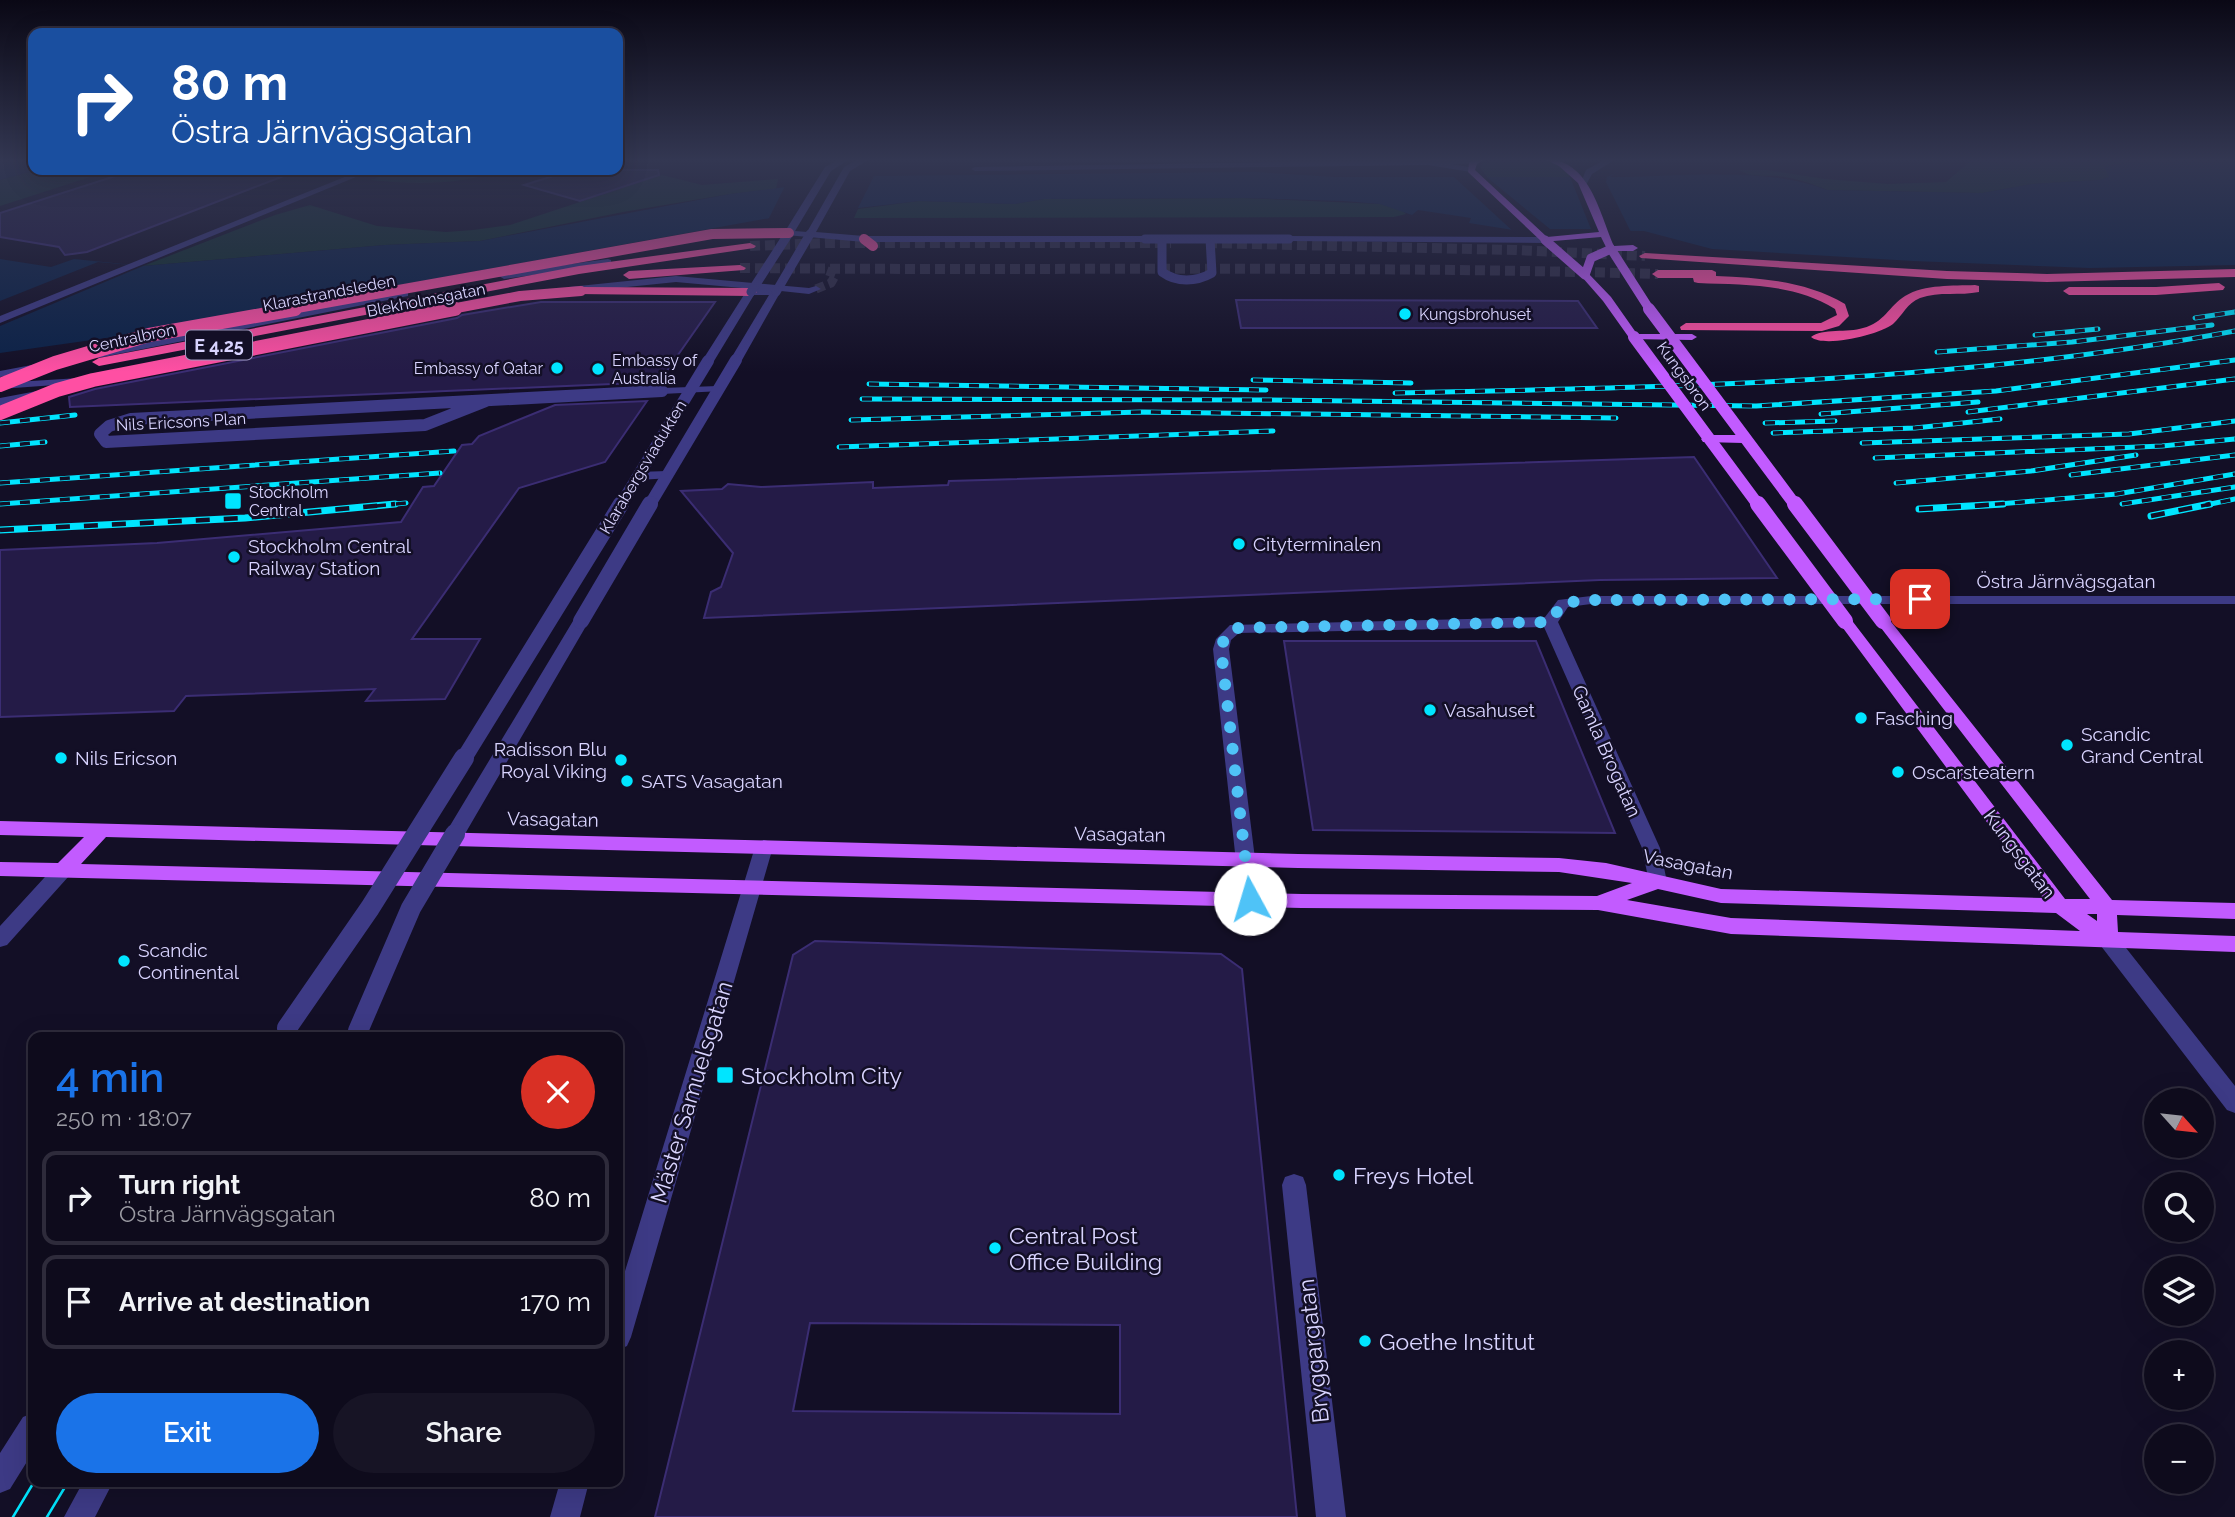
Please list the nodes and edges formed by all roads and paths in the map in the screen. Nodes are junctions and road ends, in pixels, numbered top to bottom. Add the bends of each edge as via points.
1 (204, 230) edge
2 (220, 230) edge
3 (791, 230) edge
4 (812, 230) edge
5 (1534, 230) edge
6 (1601, 230) edge
7 (789, 233) junction
8 (810, 234) junction
9 (1603, 234) junction
10 (1162, 239) junction
11 (1210, 239) junction
12 (1545, 240) junction
13 (1633, 248) joint
14 (1611, 249) junction
15 (688, 253) junction
16 (742, 264) joint
17 (2235, 273) edge
18 (1585, 275) junction
19 (2164, 276) junction
20 (719, 282) junction
21 (2235, 284) edge
22 (816, 289) dead end
23 (1975, 289) junction
24 (581, 291) junction
25 (751, 292) junction
26 (776, 292) junction
27 (446, 298) junction
28 (0, 313) edge
29 (0, 320) edge
30 (1630, 332) junction
31 (1665, 332) junction
32 (1689, 332) junction
33 (0, 374) edge
34 (118, 379) junction
35 (0, 385) edge
36 (718, 389) junction
37 (690, 390) junction
38 (0, 394) edge
39 (486, 401) junction
40 (0, 403) edge
41 (0, 413) edge
42 (1707, 439) junction
43 (1743, 439) junction
44 (638, 475) junction
45 (667, 475) junction
46 (2235, 600) edge
47 (581, 621) junction
48 (1845, 621) joint
49 (1883, 621) joint
50 (550, 622) junction
51 (1550, 622) junction
52 (0, 828) edge
53 (101, 831) junction
54 (764, 847) junction
55 (1246, 860) junction
56 (0, 869) edge
57 (62, 872) junction
58 (1657, 883) junction
59 (752, 887) junction
60 (1250, 899) junction
61 (1598, 903) junction
62 (2059, 905) junction
63 (2106, 906) junction
64 (2235, 911) edge
65 (0, 939) edge
66 (2108, 940) junction
67 (2235, 944) edge
68 (284, 1032) edge
69 (357, 1032) edge
70 (2235, 1103) edge
71 (1294, 1185) dead end
72 (623, 1320) edge
73 (28, 1435) edge
74 (0, 1479) edge
75 (96, 1487) edge
76 (574, 1487) edge
77 (79, 1517) edge
78 (565, 1517) edge
79 (1331, 1517) edge

1 - 28 street
2 - 29 street
3 - 7 street, Klarabergsviadukten
4 - 8 street, Klarabergsviadukten
5 - 12 main road, Kungsbron
6 - 9 main road, Kungsbron
7 - 8 street, bridge
7 - 25 street, Klarabergsviadukten, bridge
7 - 35 highway, bridge via 688,237 194,326 107,347
8 - 10 street, bridge via 868,242
8 - 26 street, Klarabergsviadukten, bridge
9 - 12 main road
9 - 14 main road, Kungsbron
10 - 11 street, bridge
10 - 11 street, bridge via 1162,272 1190,280 1212,273
11 - 12 street, bridge
12 - 18 main road, Kungsbron, bridge
13 - 14 main road
13 - 19 highway
14 - 18 main road, bridge via 1591,258
14 - 31 main road, Kungsbron, bridge
15 - 24 highway, Klarastrandsleden / E 4.25, bridge via 753,242 712,242 600,259 561,273 557,280 562,287
15 - 27 highway, Centralbron / E 4.25
15 - 33 street, Klarastrandsleden via 476,279
16 - 20 street
16 - 27 highway
17 - 19 highway
18 - 30 main road, Kungsbron
19 - 21 highway via 1947,275 1647,260 1956,282
20 - 22 street, Blekholmsgatan
20 - 34 street, Blekholmsgatan via 654,279 531,295
21 - 23 highway via 2117,292
23 - 32 highway via 1933,291 1906,300 1888,321 1859,333 1802,338
23 - 32 highway via 1658,274 1788,287 1830,299 1841,307 1843,316 1822,327
24 - 25 highway
24 - 41 highway, bridge via 520,296 146,368 57,390
25 - 26 street
25 - 37 street, Klarabergsviadukten, bridge
26 - 36 street, Klarabergsviadukten, bridge
27 - 38 highway, Centralbron / E 4.25 via 99,362
27 - 40 highway, Centralbron / E 4.25 via 92,371
30 - 31 main road
30 - 42 main road, Kungsbron, bridge
31 - 32 main road
31 - 43 main road, Kungsbron, bridge
34 - 35 street, Blekholmsgatan
34 - 40 street, Blekholmsgatan
36 - 37 street, Nils Ericsons Plan
36 - 45 street, Klarabergsviadukten, bridge
37 - 39 street, Nils Ericsons Plan, bridge
37 - 44 street, Klarabergsviadukten, bridge
39 - 39 street, Nils Ericsons Plan, bridge via 131,419 100,434 106,442 425,425
42 - 43 main road
42 - 48 main road, Kungsbron, bridge
43 - 49 main road, Kungsbron, bridge
44 - 45 street
44 - 50 street, Klarabergsviadukten, bridge
45 - 47 street, Klarabergsviadukten, bridge
46 - 51 street, Östra Järnvägsgatan via 1591,600 1563,603
47 - 50 street
47 - 69 street, Klarabergsviadukten, bridge via 411,908
48 - 62 main road, Kungsgatan
49 - 63 main road, Kungsgatan
50 - 68 street, Klarabergsviadukten, bridge via 370,908
51 - 55 street via 1235,628 1221,649
51 - 58 street, Gamla Brogatan via 1651,848
52 - 53 main road, Vasagatan
53 - 54 main road, Vasagatan
53 - 57 main road
54 - 55 main road, Vasagatan
54 - 59 street, Mäster Samuelsgatan
55 - 58 main road, Vasagatan via 1559,865 1606,870
55 - 60 street
56 - 57 main road
57 - 59 main road
57 - 65 street
58 - 61 main road
58 - 62 main road, Vasagatan via 1721,896
59 - 60 main road
59 - 72 street, Mäster Samuelsgatan
60 - 61 main road
61 - 66 main road via 1731,926
62 - 63 main road, Vasagatan
62 - 66 main road, Kungsgatan
63 - 64 main road, Vasagatan
63 - 66 main road
66 - 67 main road
66 - 70 street, Kungsgatan
71 - 79 street, Bryggargatan
73 - 74 street
75 - 77 street
76 - 78 street

